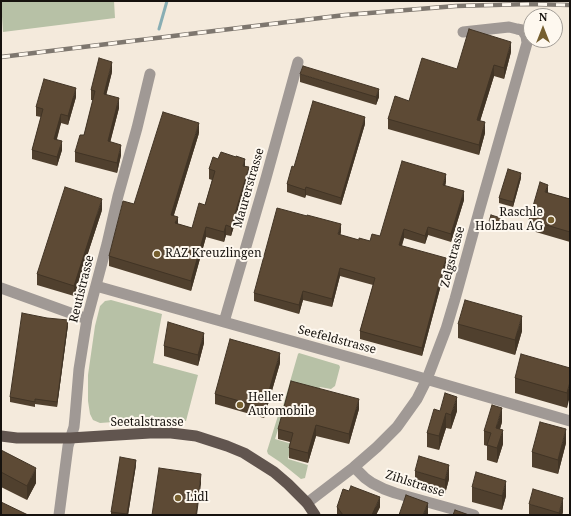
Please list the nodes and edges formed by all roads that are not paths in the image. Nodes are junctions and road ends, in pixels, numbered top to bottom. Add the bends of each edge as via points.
1 (463, 32) dead end
2 (298, 62) dead end
3 (150, 74) dead end
4 (96, 286) junction
5 (1, 288) edge
6 (87, 319) junction
7 (224, 322) junction
8 (426, 379) junction
9 (570, 421) edge
10 (1, 436) edge
11 (70, 438) junction
12 (354, 467) junction
13 (307, 503) junction
14 (59, 515) edge
15 (315, 515) edge
16 (474, 515) edge

1 - 8 street, Zelgstrasse via 508,27 522,30 527,43 446,329
2 - 7 street, Maurerstrasse
3 - 4 street, Reutistrasse
4 - 6 street, Reutistrasse
4 - 7 street, Seefeldstrasse
5 - 6 street
6 - 11 street, Reutistrasse
7 - 8 street, Seefeldstrasse
8 - 9 street, Seefeldstrasse
8 - 12 street, Zelgstrasse via 417,399 397,427
10 - 11 main road, Seetalstrasse
11 - 13 main road, Seetalstrasse via 150,433 196,436 227,446 256,460 274,472
11 - 14 street, Reutistrasse
12 - 13 street, Zelgstrasse
12 - 16 street, Zihlstrasse via 365,478 384,489
13 - 15 main road, Seetalstrasse

